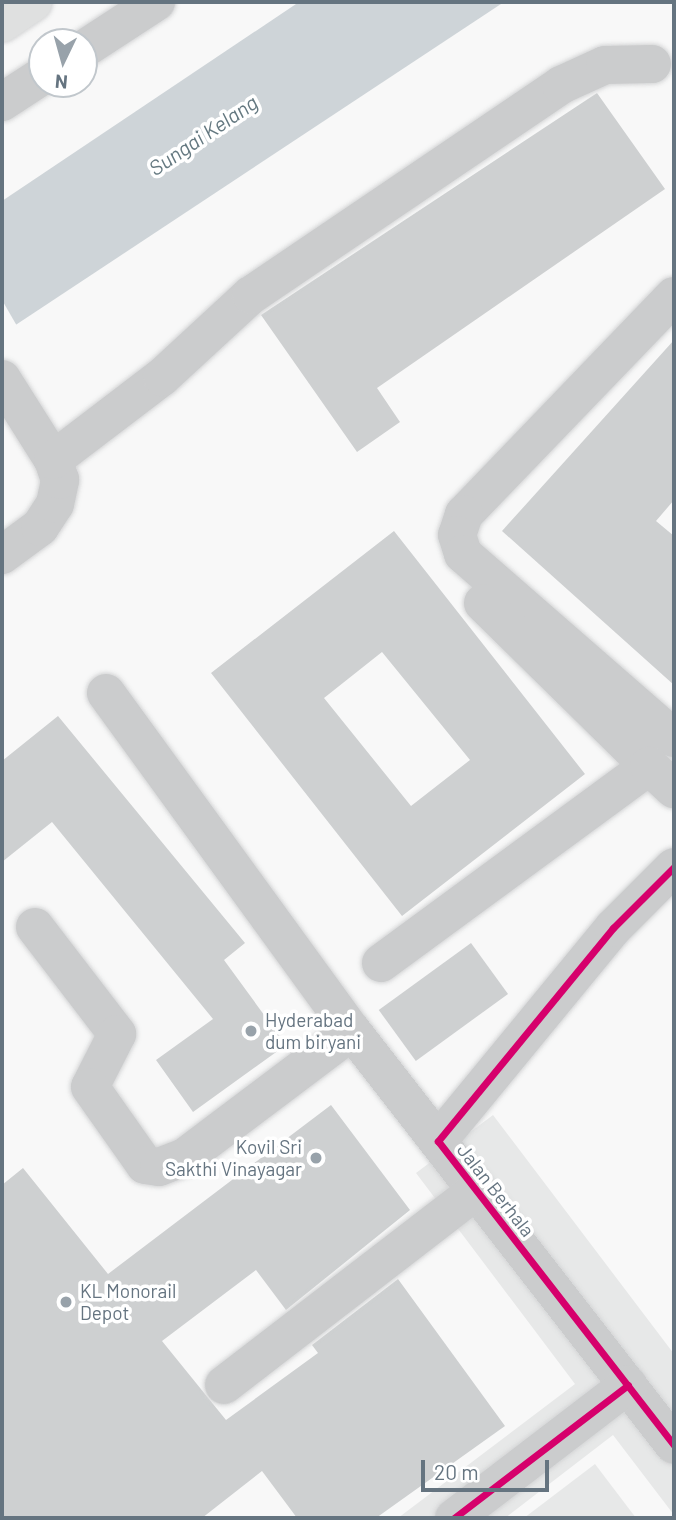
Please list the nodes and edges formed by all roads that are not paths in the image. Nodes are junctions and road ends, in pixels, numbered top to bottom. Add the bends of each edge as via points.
1 (33, 2) edge
2 (156, 2) edge
3 (2, 23) edge
4 (98, 40) edge
5 (652, 64) dead end
6 (28, 85) edge
7 (2, 102) edge
8 (674, 296) edge
9 (2, 379) edge
10 (49, 454) junction
11 (2, 555) edge
12 (470, 590) dead end
13 (106, 693) dead end
14 (674, 738) edge
15 (662, 777) edge
16 (674, 867) edge
17 (35, 927) dead end
18 (382, 963) dead end
19 (352, 1031) junction
20 (438, 1141) junction
21 (477, 1190) junction
22 (224, 1385) dead end
23 (628, 1385) junction
24 (674, 1445) edge
25 (454, 1518) edge

1 - 3 main road
2 - 4 street
5 - 10 street via 605,65 561,85 251,295 162,377
6 - 7 street
8 - 14 street via 464,514 457,535 463,554
9 - 10 street
10 - 11 street via 60,480 55,504 40,527
12 - 15 street
13 - 19 street
15 - 18 street
16 - 20 street, Jalan Berhala via 613,928
17 - 19 street via 117,1034 90,1087 145,1165 159,1167 185,1157
19 - 20 street
20 - 21 street, Jalan Berhala
21 - 22 street
21 - 23 street, Jalan Berhala
23 - 24 street, Jalan Berhala
23 - 25 street

